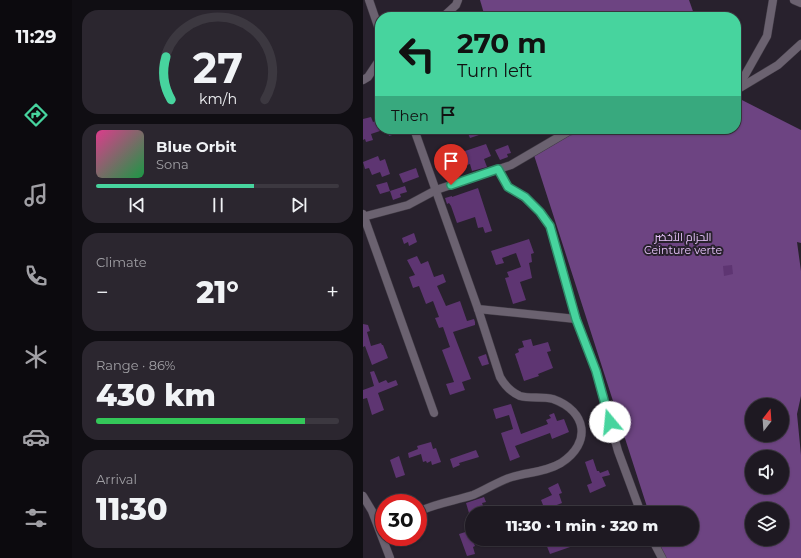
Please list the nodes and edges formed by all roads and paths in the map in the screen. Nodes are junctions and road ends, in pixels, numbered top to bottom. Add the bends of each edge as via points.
1 (369, 0) edge
2 (458, 0) edge
3 (773, 0) edge
4 (794, 0) edge
5 (801, 3) edge
6 (448, 12) edge
7 (375, 17) edge
8 (801, 44) edge
9 (375, 66) edge
10 (363, 80) edge
11 (741, 82) edge
12 (741, 88) edge
13 (417, 134) edge
14 (564, 134) edge
15 (498, 169) junction
16 (436, 190) junction
17 (363, 216) edge
18 (478, 309) junction
19 (576, 319) junction
20 (434, 413) dead end
21 (363, 496) edge
22 (638, 506) edge
23 (427, 508) edge
24 (375, 517) edge
25 (387, 546) edge
26 (656, 546) edge
27 (390, 558) edge
28 (662, 558) edge

1 - 7 street
2 - 6 street
3 - 11 street via 767,36
4 - 5 street
8 - 12 street via 778,65
9 - 10 street
13 - 16 street
14 - 15 street via 511,165
15 - 16 street
15 - 19 street via 508,187 525,197 550,226
16 - 17 street via 408,205
16 - 18 street
17 - 20 street
18 - 19 street
18 - 23 street via 500,378 506,387 520,396 550,399 568,408 580,422 581,441 570,456 541,472 504,480 476,493
19 - 22 street via 596,371 618,451
21 - 24 street
25 - 27 street
26 - 28 street

